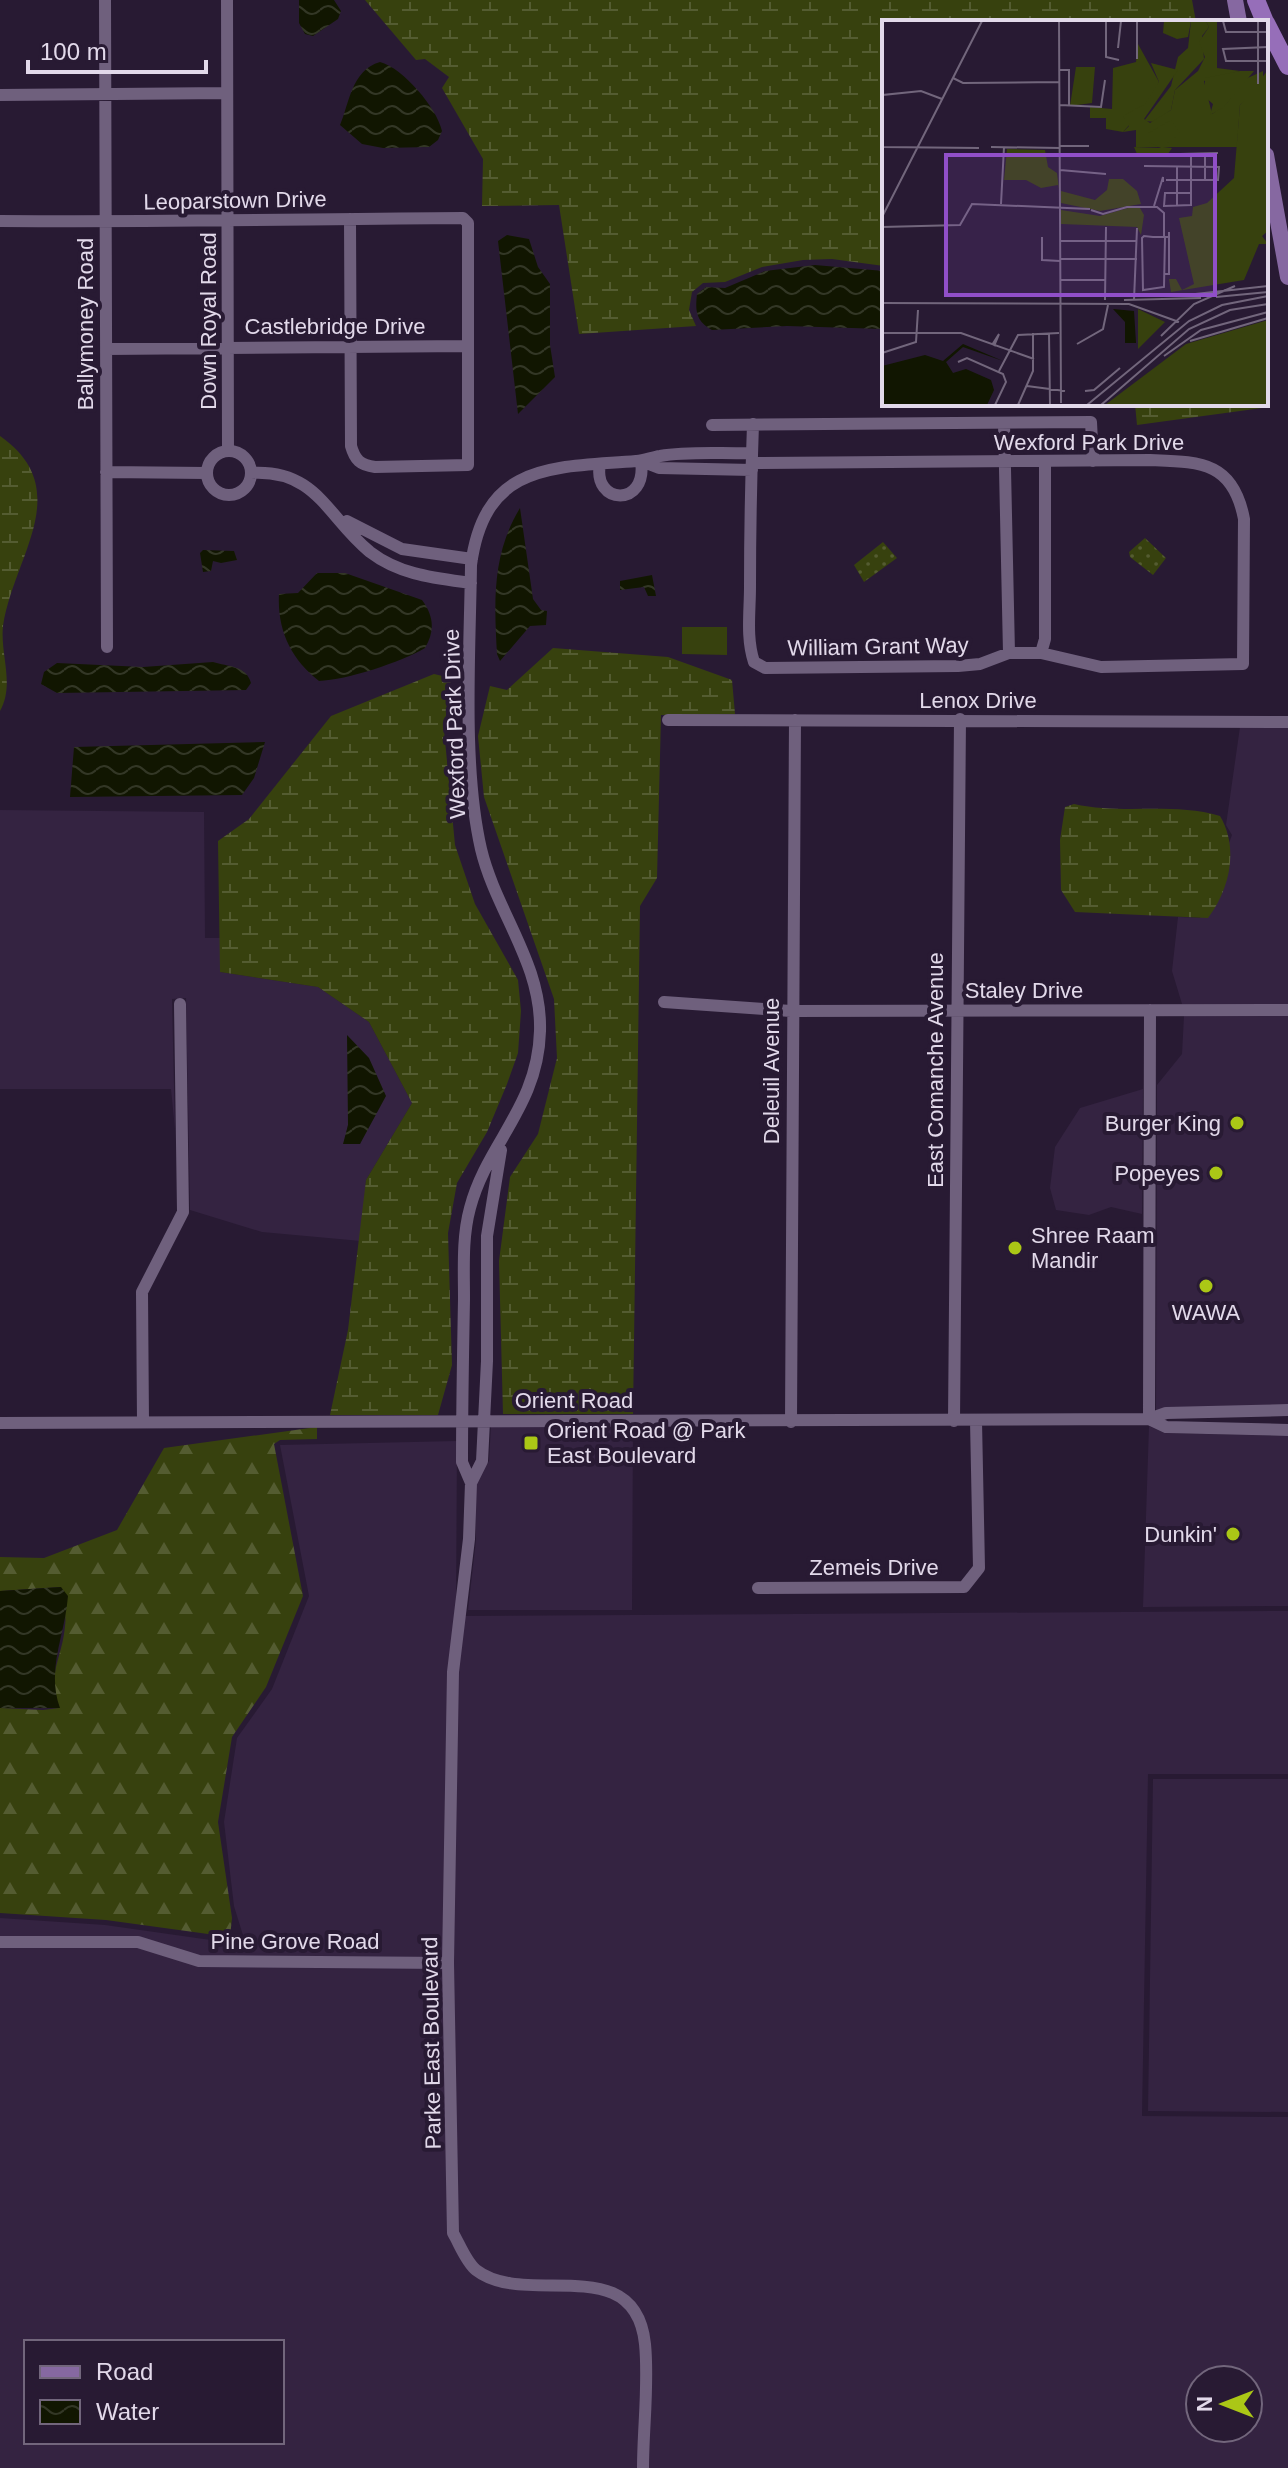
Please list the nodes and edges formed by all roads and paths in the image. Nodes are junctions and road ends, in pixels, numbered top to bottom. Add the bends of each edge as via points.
1 (105, 0) edge
2 (227, 0) edge
3 (1235, 0) edge
4 (1256, 0) edge
5 (1239, 20) edge
6 (1265, 20) edge
7 (1268, 27) edge
8 (1288, 66) edge
9 (227, 93) junction
10 (105, 94) junction
11 (0, 95) edge
12 (1268, 166) edge
13 (228, 219) junction
14 (350, 219) junction
15 (0, 221) edge
16 (105, 221) junction
17 (1288, 277) edge
18 (228, 346) junction
19 (351, 346) junction
20 (468, 346) junction
21 (106, 349) junction
22 (1004, 423) junction
23 (753, 424) junction
24 (712, 425) dead end
25 (228, 450) junction
26 (641, 461) junction
27 (1004, 461) junction
28 (1093, 461) junction
29 (752, 462) junction
30 (1045, 462) junction
31 (600, 464) junction
32 (106, 472) junction
33 (206, 473) junction
34 (251, 473) junction
35 (339, 516) junction
36 (472, 559) junction
37 (471, 583) junction
38 (107, 647) dead end
39 (1009, 653) junction
40 (1041, 653) junction
41 (1240, 667) joint
42 (960, 719) junction
43 (668, 720) dead end
44 (795, 720) junction
45 (1287, 722) edge
46 (664, 1002) dead end
47 (180, 1004) dead end
48 (1150, 1010) junction
49 (1288, 1010) edge
50 (791, 1011) junction
51 (955, 1011) junction
52 (502, 1144) junction
53 (1288, 1410) edge
54 (1149, 1419) junction
55 (462, 1420) junction
56 (485, 1420) junction
57 (954, 1421) junction
58 (976, 1421) junction
59 (143, 1422) junction
60 (791, 1422) junction
61 (0, 1423) edge
62 (1288, 1430) edge
63 (471, 1483) junction
64 (758, 1588) dead end
65 (0, 1942) edge
66 (448, 1963) junction
67 (643, 2468) edge

1 - 10 street, Ballymoney Road
2 - 9 street, Down Royal Road
3 - 5 main road
4 - 6 highway
7 - 8 highway
9 - 10 street
9 - 13 street, Down Royal Road
10 - 11 street
10 - 16 street, Ballymoney Road
12 - 17 main road
13 - 14 street, Leoparstown Drive
13 - 16 street, Leoparstown Drive
13 - 18 street, Down Royal Road
14 - 19 street
14 - 20 street, Leoparstown Drive via 463,218 468,223
15 - 16 street, Leoparstown Drive
16 - 21 street, Ballymoney Road
18 - 19 street, Castlebridge Drive
18 - 21 street, Castlebridge Drive
18 - 25 street, Down Royal Road
19 - 20 street, Castlebridge Drive
19 - 20 street via 351,446 362,465 375,467 468,465
21 - 32 street, Ballymoney Road
22 - 23 street
22 - 27 street
22 - 28 street via 1091,422
23 - 24 street
23 - 29 street, William Grant Way
25 - 33 street via 213,457
25 - 34 street via 244,457
26 - 29 street, Wexford Park Drive via 659,468
26 - 31 street, Wexford Park Drive
26 - 31 street via 640,484 622,496 602,486
27 - 29 street, Wexford Park Drive
27 - 30 street, Wexford Park Drive
27 - 39 street
28 - 30 street, Wexford Park Drive
28 - 41 street, Wexford Park Drive via 1196,462 1217,470 1232,484 1244,519 1245,652
29 - 39 street, William Grant Way via 749,648 754,662 765,668 796,669 958,666
30 - 40 street
31 - 36 street, Wexford Park Drive via 538,471 512,486 476,533
32 - 33 street
32 - 38 street, Ballymoney Road
33 - 34 street via 213,489 229,495 244,488
34 - 35 street via 299,481
35 - 36 street via 402,549
35 - 37 street via 369,551 401,570
36 - 37 street, Wexford Park Drive
37 - 52 street, Wexford Park Drive via 474,809 495,888 535,978 540,1030 527,1096
39 - 40 street, William Grant Way
40 - 41 street, William Grant Way via 1101,667
42 - 44 street, Lenox Drive
42 - 45 street, Lenox Drive
42 - 51 street, East Comanche Avenue
43 - 44 street, Lenox Drive
44 - 50 street, Deleuil Avenue
46 - 50 street, Staley Drive
47 - 59 street via 183,1212 142,1292
48 - 49 street, Staley Drive
48 - 51 street, Staley Drive
48 - 54 street
50 - 51 street, Staley Drive
50 - 60 street, Deleuil Avenue
51 - 57 street, East Comanche Avenue
52 - 55 street, Wexford Park Drive via 478,1183 468,1212
52 - 56 street, Wexford Park Drive via 487,1236
53 - 54 street, Orient Road via 1166,1413
54 - 58 street, Orient Road
54 - 62 street, Orient Road via 1166,1427
55 - 56 street, Orient Road
55 - 59 street, Orient Road
55 - 63 street, Parke East Boulevard via 462,1462
56 - 60 street, Orient Road
56 - 63 street, Parke East Boulevard via 482,1461
57 - 58 street, Orient Road
57 - 60 street, Orient Road
58 - 64 street, Zemeis Drive via 979,1568 964,1587
59 - 61 street, Orient Road
63 - 66 street, Parke East Boulevard via 453,1672
65 - 66 street, Pine Grove Road via 138,1942 199,1961
66 - 67 street, Parke East Boulevard via 453,2233 475,2269 508,2283 602,2288 632,2307 645,2342

